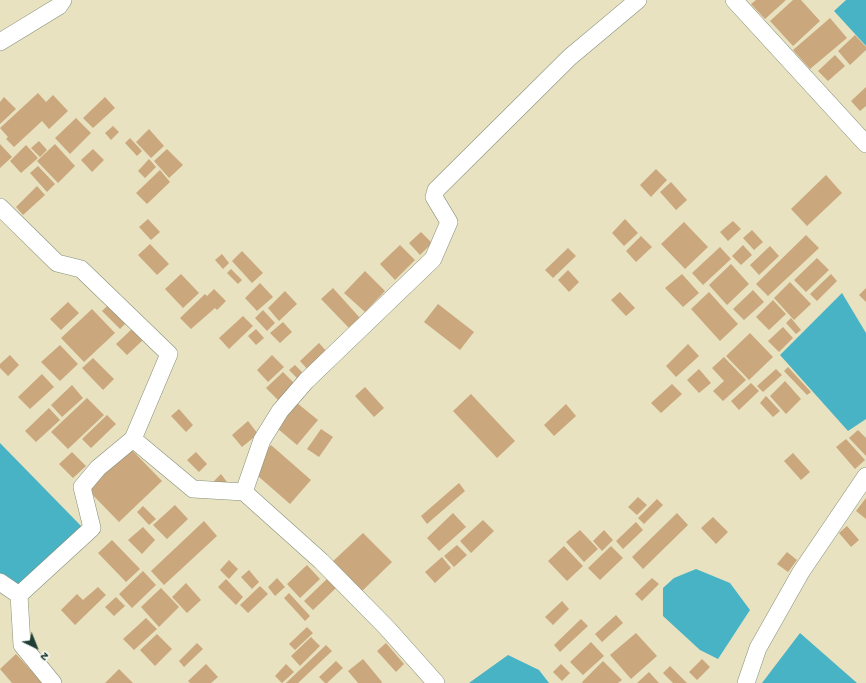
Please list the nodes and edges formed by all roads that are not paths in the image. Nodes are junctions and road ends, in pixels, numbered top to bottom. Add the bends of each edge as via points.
1 (63, 0) edge
2 (638, 0) edge
3 (734, 0) edge
4 (0, 42) edge
5 (866, 144) edge
6 (0, 207) edge
7 (133, 439) junction
8 (866, 476) edge
9 (244, 492) junction
10 (0, 582) edge
11 (19, 596) junction
12 (53, 683) edge
13 (436, 683) edge
14 (746, 683) edge

1 - 4 street via 59,6
2 - 9 street via 570,57 436,190 434,196 449,222 433,259 306,381 280,411 262,440
3 - 5 street
6 - 7 street via 57,263 81,269 169,354
7 - 9 street via 193,489
7 - 11 street via 98,468 82,487 92,528
8 - 14 street via 802,572 758,648
9 - 13 street via 321,561 387,628
10 - 11 street
11 - 12 street via 22,645

